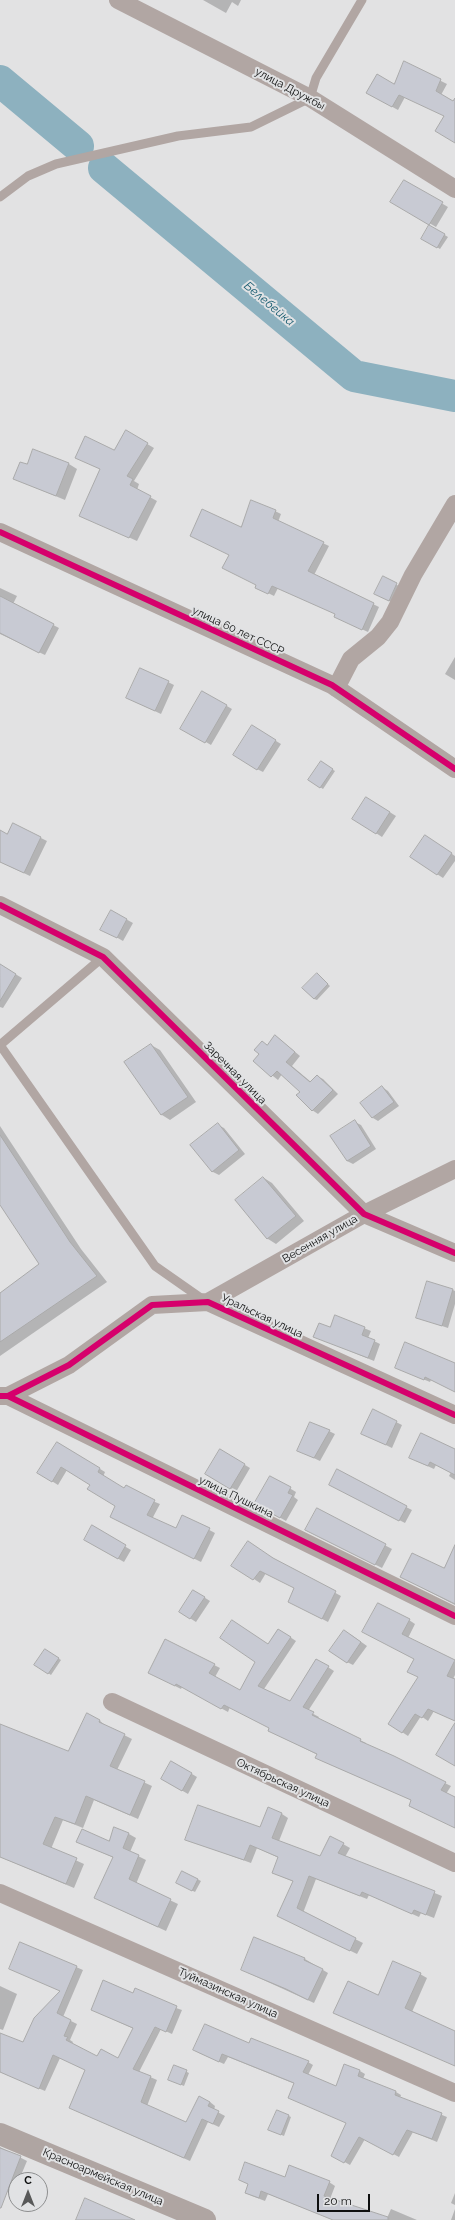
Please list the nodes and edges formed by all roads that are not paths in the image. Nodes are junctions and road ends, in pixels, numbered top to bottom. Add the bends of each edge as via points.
1 (118, 0) edge
2 (362, 0) edge
3 (310, 98) junction
4 (455, 189) edge
5 (0, 198) edge
6 (455, 504) edge
7 (0, 532) edge
8 (336, 688) junction
9 (455, 769) edge
10 (0, 905) edge
11 (103, 957) junction
12 (0, 1045) edge
13 (455, 1169) edge
14 (364, 1214) junction
15 (455, 1253) edge
16 (208, 1302) junction
17 (4, 1396) edge
18 (455, 1415) edge
19 (455, 1616) edge
20 (112, 1702) dead end
21 (455, 1863) edge
22 (0, 1893) edge
23 (455, 2093) edge
24 (0, 2134) edge
25 (205, 2220) edge

1 - 3 street, улица Дружбы
2 - 3 lane via 316,78
3 - 4 street, улица Дружбы
3 - 5 lane via 251,127 178,136 56,164 28,176
6 - 8 street via 413,575 390,622 378,638 351,659
7 - 8 street, улица 60 лет СССР
8 - 9 street, улица 60 лет СССР
10 - 11 street, Заречная улица
11 - 12 lane
11 - 14 street, Заречная улица
12 - 16 lane via 155,1266
13 - 14 street, Весенняя улица
14 - 15 street, Заречная улица
14 - 16 street, Весенняя улица
16 - 17 street, Уральская улица via 152,1305 69,1365
16 - 18 street, Уральская улица
17 - 19 street, улица Пушкина
20 - 21 street, Октябрьская улица
22 - 23 street, Туймазинская улица
24 - 25 main road, Красноармейская улица

